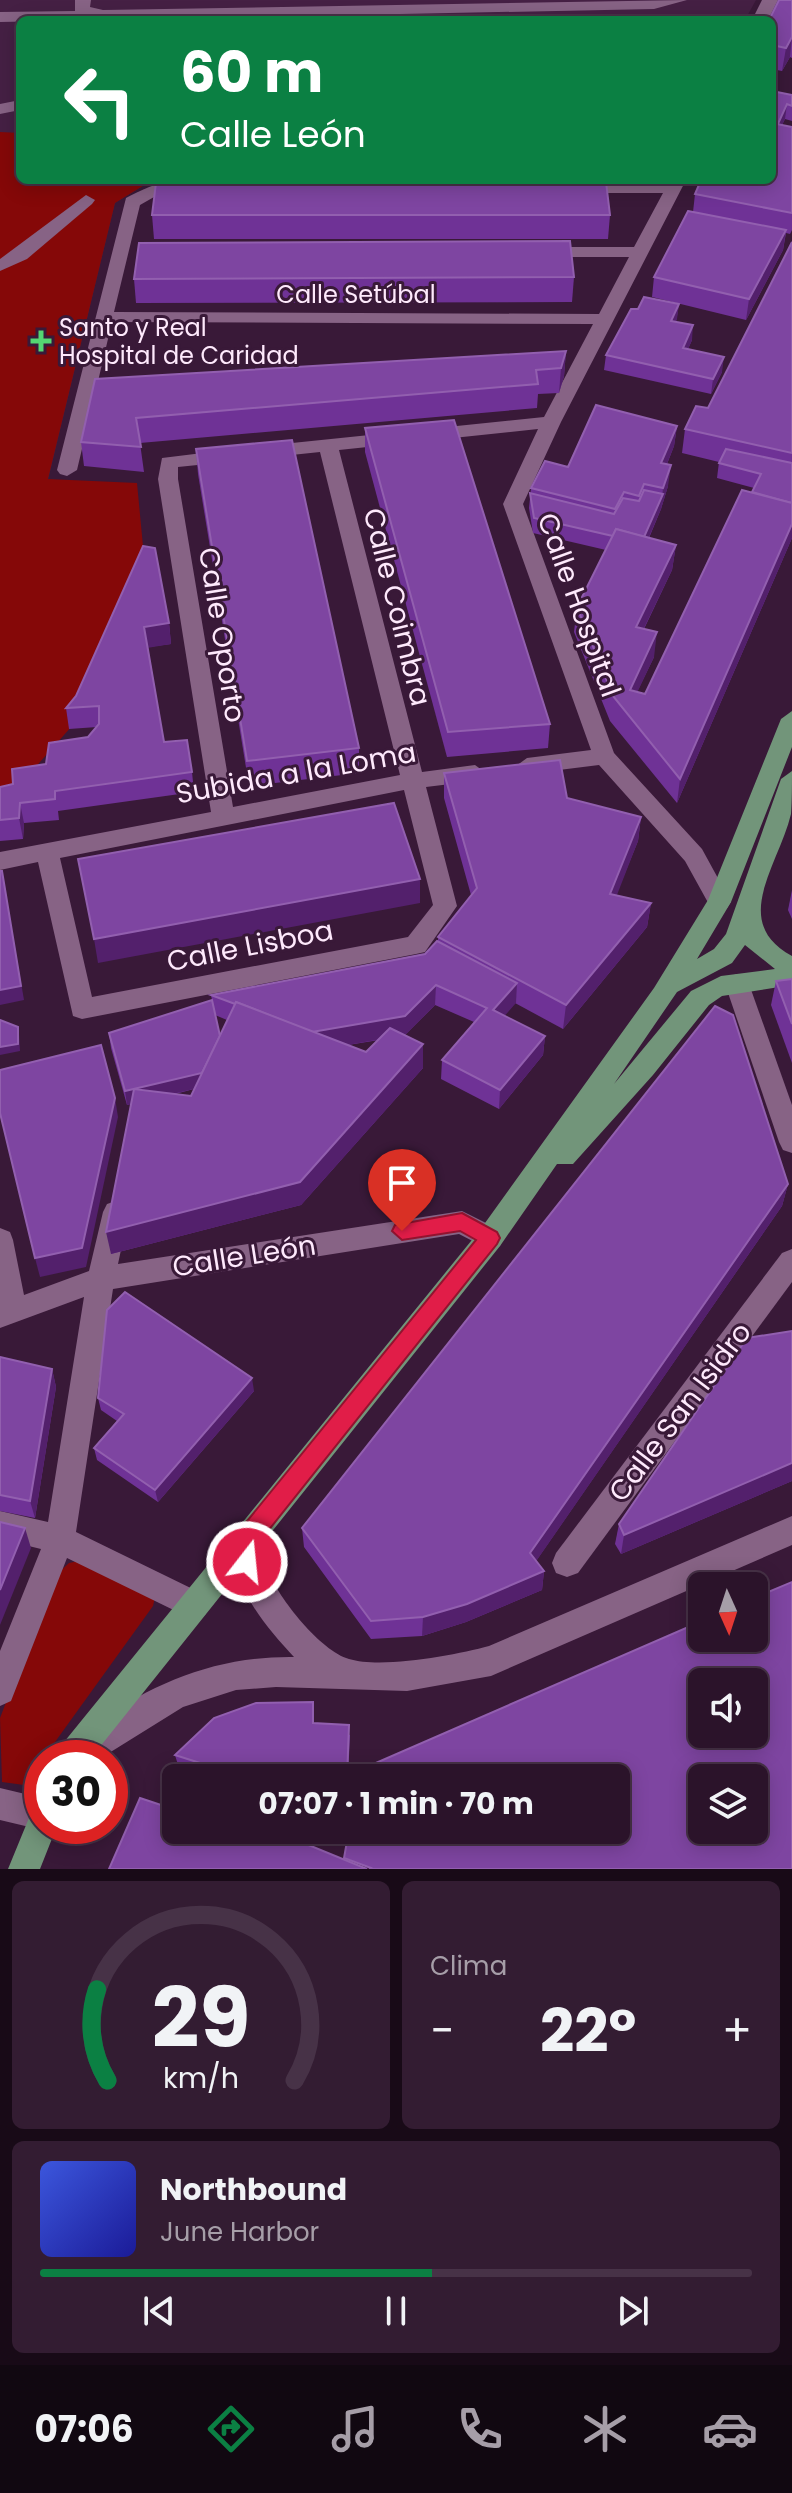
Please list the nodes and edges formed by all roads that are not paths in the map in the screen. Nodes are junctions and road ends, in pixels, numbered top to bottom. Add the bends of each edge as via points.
1 (83, 0) edge
2 (679, 0) edge
3 (103, 15) junction
4 (81, 16) edge
5 (676, 184) edge
6 (205, 188) edge
7 (564, 188) edge
8 (86, 200) dead end
9 (515, 252) edge
10 (641, 252) junction
11 (0, 266) edge
12 (105, 317) junction
13 (607, 319) junction
14 (551, 422) junction
15 (328, 445) junction
16 (67, 470) dead end
17 (792, 719) edge
18 (792, 746) edge
19 (604, 756) junction
20 (792, 779) edge
21 (411, 781) junction
22 (223, 817) junction
23 (47, 850) junction
24 (0, 861) edge
25 (719, 902) junction
26 (749, 904) junction
27 (720, 958) junction
28 (792, 966) edge
29 (792, 976) edge
30 (737, 984) junction
31 (663, 995) junction
32 (792, 1142) edge
33 (121, 1188) edge
34 (490, 1238) junction
35 (0, 1240) edge
36 (792, 1261) edge
37 (101, 1279) junction
38 (7, 1314) edge
39 (0, 1525) edge
40 (792, 1530) edge
41 (251, 1534) junction
42 (60, 1539) junction
43 (567, 1563) dead end
44 (194, 1605) junction
45 (357, 1673) junction
46 (0, 1690) edge
47 (87, 1740) edge
48 (101, 1740) edge
49 (0, 1804) edge
50 (24, 1810) edge
51 (34, 1844) edge
52 (24, 1869) edge

1 - 3 street via 82,10
2 - 3 street
3 - 4 street
5 - 7 street
5 - 10 street, Calle Hospital
6 - 12 street via 158,188 132,202 129,250
8 - 11 street via 21,255
9 - 10 street
10 - 13 street, Calle Hospital
12 - 13 street, Calle Setúbal
12 - 16 street
13 - 14 street, Calle Hospital
14 - 15 street
14 - 19 street, Calle Hospital via 513,504
15 - 21 street, Calle Coimbra
15 - 22 street, Calle Oporto via 169,462
17 - 25 main road
18 - 27 main road via 720,940
19 - 21 street, Subida a la Loma
19 - 25 street, Calle Hospital via 694,855
20 - 26 main road
21 - 22 street, Subida a la Loma
21 - 23 street, Calle Lisboa via 445,906 416,945 82,1009
22 - 23 street, Subida a la Loma
23 - 24 street, Subida a la Loma
25 - 31 main road
26 - 27 main road via 737,938
26 - 28 main road via 752,936 775,959
27 - 30 main road
27 - 31 main road
29 - 30 main road
30 - 31 main road
30 - 32 street
30 - 34 main road via 700,998
31 - 34 main road
33 - 37 street
34 - 37 street, Calle León via 462,1222
34 - 41 main road
35 - 38 street
36 - 43 street, Calle San Isidro
37 - 38 street, Calle León
37 - 42 street
39 - 42 street
40 - 45 street via 491,1661 419,1675
41 - 44 main road
41 - 45 street via 246,1547 250,1570 302,1645 330,1666
42 - 44 street
42 - 46 street
44 - 47 main road
45 - 48 street via 233,1675 159,1703
49 - 50 street
51 - 52 main road

